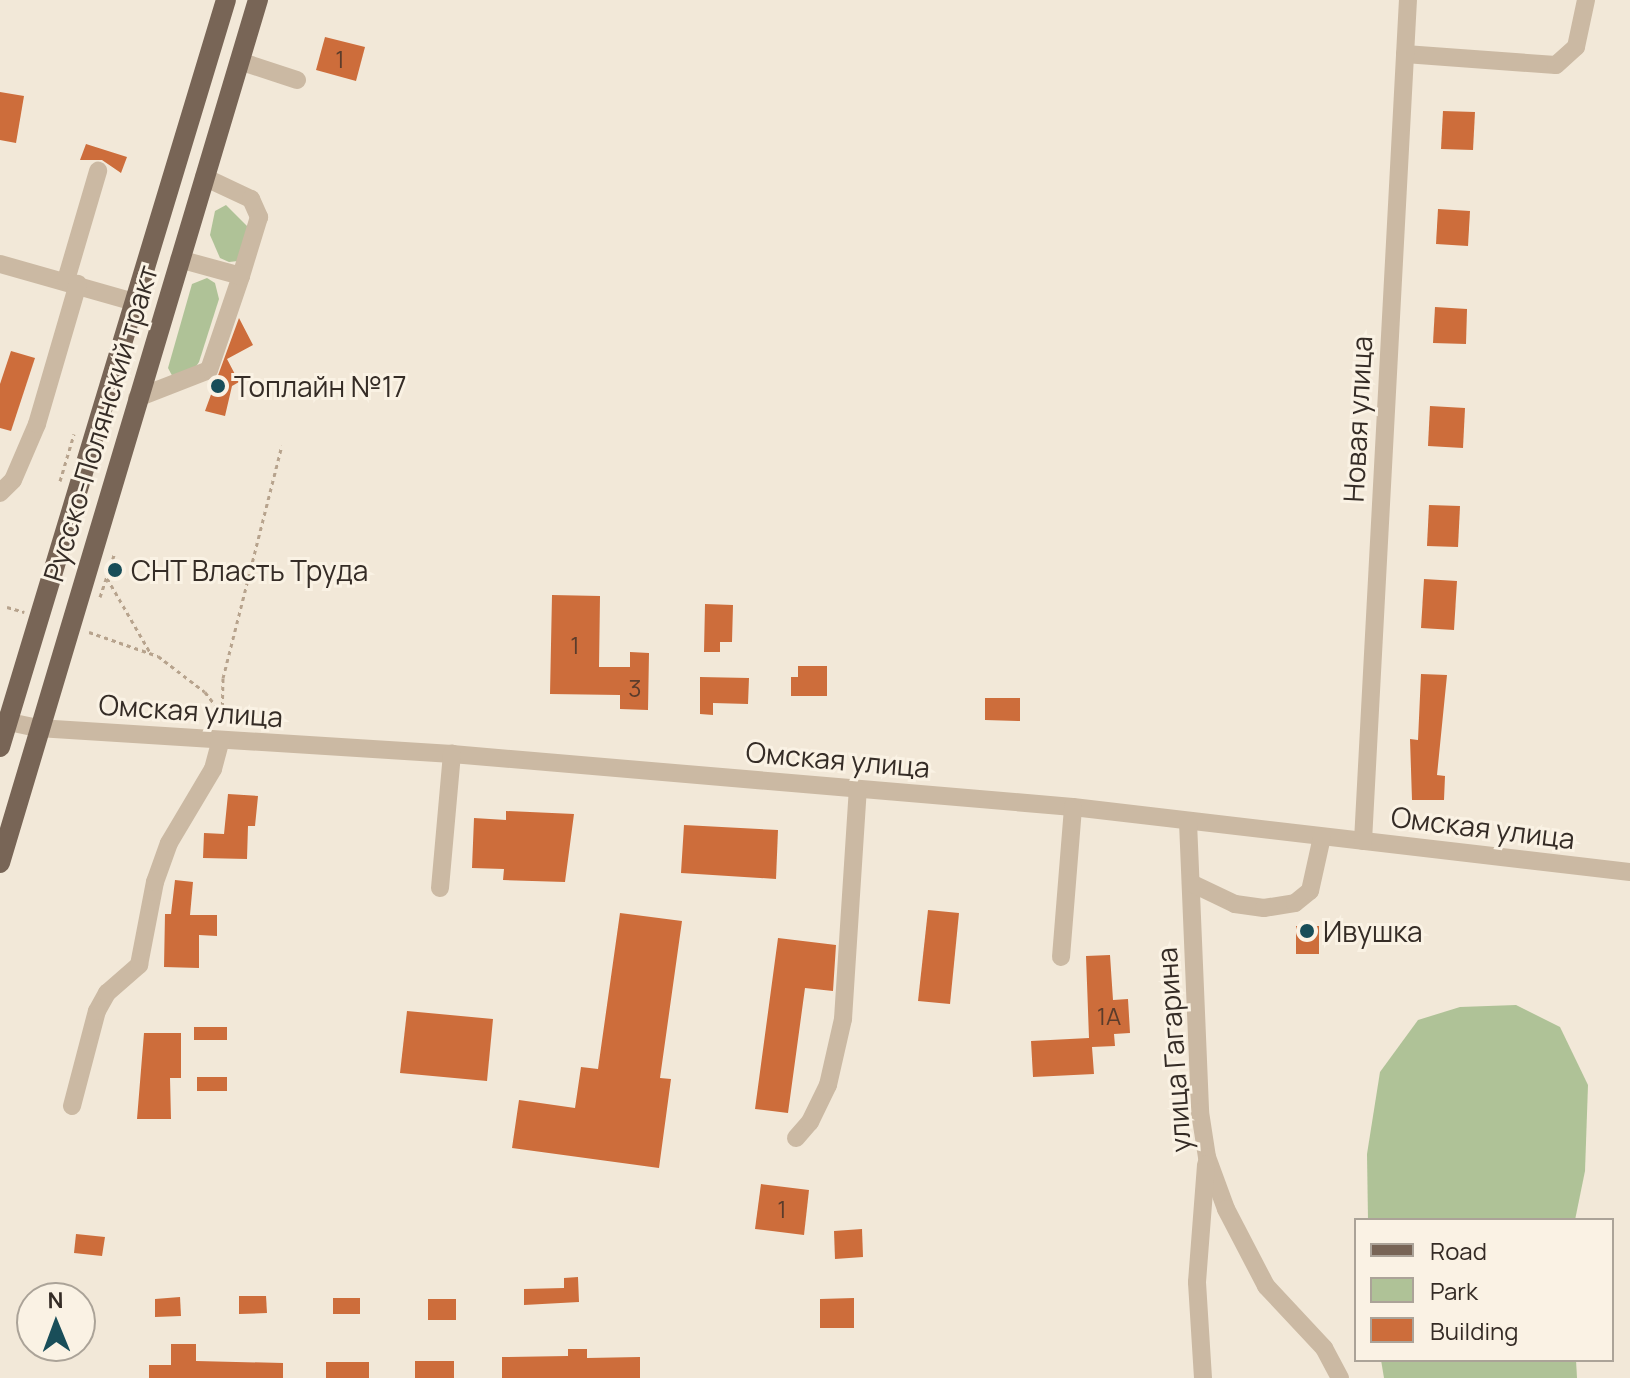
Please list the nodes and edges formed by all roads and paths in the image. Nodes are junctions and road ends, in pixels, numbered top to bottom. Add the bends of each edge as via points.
1 (226, 0) edge
2 (258, 0) edge
3 (1408, 0) edge
4 (1586, 0) edge
5 (1405, 54) junction
6 (239, 61) junction
7 (297, 80) dead end
8 (98, 171) dead end
9 (204, 177) junction
10 (179, 259) junction
11 (0, 264) edge
12 (241, 276) junction
13 (72, 282) junction
14 (134, 302) junction
15 (137, 398) junction
16 (74, 434) dead end
17 (282, 445) dead end
18 (60, 478) dead end
19 (0, 493) edge
20 (115, 552) dead end
21 (107, 578) junction
22 (103, 593) dead end
23 (7, 607) dead end
24 (30, 614) dead end
25 (83, 630) dead end
26 (151, 654) junction
27 (222, 714) junction
28 (4, 721) edge
29 (38, 728) junction
30 (221, 740) junction
31 (0, 747) edge
32 (452, 754) junction
33 (858, 789) junction
34 (1073, 807) junction
35 (1188, 822) junction
36 (1322, 837) junction
37 (1363, 841) junction
38 (0, 863) edge
39 (1630, 872) edge
40 (1191, 883) junction
41 (440, 888) dead end
42 (1061, 957) dead end
43 (72, 1106) dead end
44 (796, 1138) dead end
45 (1207, 1157) junction
46 (1203, 1378) edge
47 (1340, 1378) edge

1 - 14 main road, Русско-Полянский тракт
2 - 6 main road, Русско-Полянский тракт
3 - 5 street, Новая улица
4 - 5 street via 1576,47 1556,65
5 - 37 street, Новая улица
6 - 7 street
6 - 9 main road, Русско-Полянский тракт
8 - 13 street
9 - 10 main road, Русско-Полянский тракт
9 - 12 street via 251,199 259,217
10 - 12 street
10 - 15 main road, Русско-Полянский тракт
11 - 13 street
12 - 15 street via 209,370
13 - 14 street
13 - 19 street via 37,424 13,480
14 - 28 main road, Русско-Полянский тракт
15 - 29 main road, Русско-Полянский тракт
16 - 18 path
17 - 27 path via 223,678
20 - 21 path
21 - 22 path
21 - 26 path
23 - 24 path
25 - 26 path
26 - 27 path via 205,692
27 - 30 path
28 - 29 street, Омская улица
28 - 31 main road, Русско-Полянский тракт
29 - 30 street, Омская улица
29 - 38 main road, Русско-Полянский тракт
30 - 32 street, Омская улица
30 - 43 street via 213,769 169,843 155,882 139,965 107,993 97,1011
32 - 33 street, Омская улица
32 - 41 street
33 - 34 street, Омская улица
33 - 44 street via 843,1019 828,1085
34 - 35 street, Омская улица
34 - 42 street
35 - 36 street, Омская улица
35 - 40 street, улица Гагарина
36 - 37 street, Омская улица
36 - 40 street via 1310,891 1295,903 1264,908 1235,904
37 - 39 street, Омская улица
40 - 45 street, улица Гагарина via 1200,1112
45 - 46 street via 1197,1282
45 - 47 street, улица Гагарина via 1226,1209 1266,1286 1324,1348

